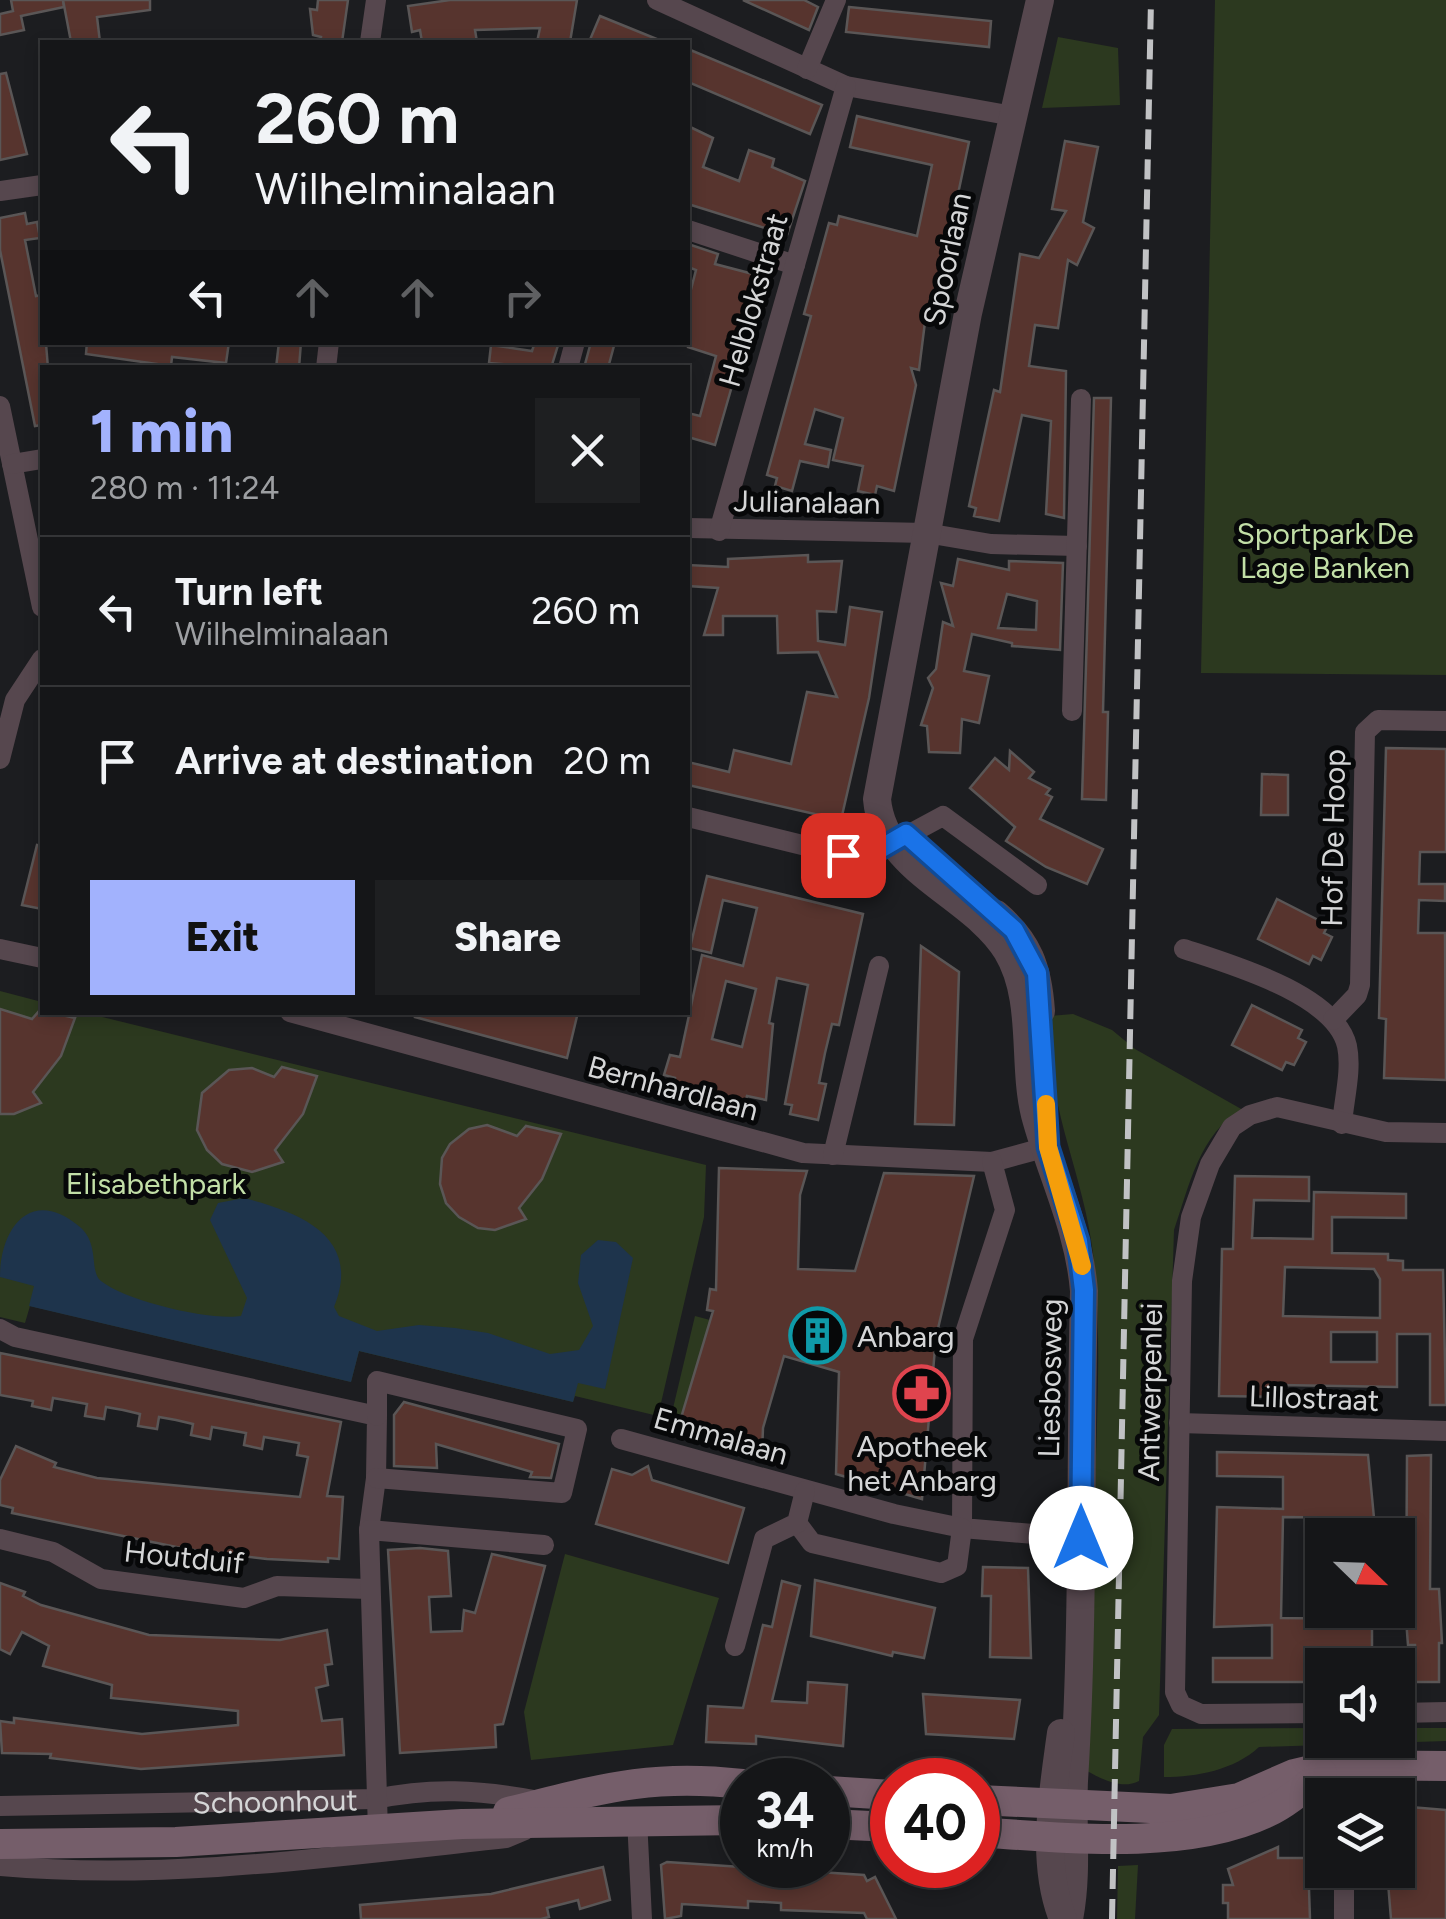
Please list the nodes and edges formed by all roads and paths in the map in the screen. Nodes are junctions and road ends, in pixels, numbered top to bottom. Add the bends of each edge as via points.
1 (376, 0) edge
2 (657, 0) edge
3 (836, 0) edge
4 (1040, 0) edge
5 (370, 40) edge
6 (807, 69) junction
7 (846, 86) junction
8 (1012, 116) junction
9 (40, 184) edge
10 (0, 191) edge
11 (690, 231) edge
12 (794, 265) junction
13 (1082, 398) dead end
14 (0, 412) edge
15 (40, 459) edge
16 (12, 464) junction
17 (690, 528) edge
18 (719, 530) junction
19 (926, 534) junction
20 (1077, 546) junction
21 (40, 597) edge
22 (40, 661) edge
23 (1072, 711) dead end
24 (1445, 721) edge
25 (0, 759) edge
26 (690, 817) edge
27 (899, 839) junction
28 (1036, 886) dead end
29 (0, 949) edge
30 (1184, 949) dead end
31 (40, 958) edge
32 (879, 966) dead end
33 (300, 1015) edge
34 (1333, 1020) junction
35 (1342, 1124) junction
36 (1446, 1133) edge
37 (1048, 1147) junction
38 (833, 1155) junction
39 (992, 1162) junction
40 (0, 1329) edge
41 (376, 1416) junction
42 (1180, 1424) junction
43 (1446, 1431) edge
44 (621, 1439) dead end
45 (376, 1478) junction
46 (806, 1491) junction
47 (797, 1523) junction
48 (962, 1528) junction
49 (369, 1530) junction
50 (1081, 1538) junction
51 (0, 1539) edge
52 (544, 1545) dead end
53 (368, 1589) junction
54 (734, 1646) dead end
55 (1415, 1712) edge
56 (1446, 1712) edge
57 (1305, 1713) edge
58 (1446, 1766) edge
59 (637, 1780) junction
60 (720, 1781) edge
61 (376, 1799) junction
62 (0, 1806) edge
63 (1000, 1806) edge
64 (543, 1813) junction
65 (637, 1819) junction
66 (720, 1820) edge
67 (1062, 1821) junction
68 (1000, 1829) edge
69 (378, 1832) junction
70 (1, 1849) edge
71 (1344, 1888) edge
72 (642, 1919) edge
73 (1066, 1919) edge
74 (1344, 1919) edge

1 - 5 street
2 - 6 street
3 - 6 street
4 - 8 street, Spoorlaan
6 - 7 street
7 - 8 street
7 - 12 street, Helblokstraat
8 - 19 street, Spoorlaan
9 - 10 street
11 - 12 street
12 - 18 street, Helblokstraat
13 - 20 street
14 - 16 street
15 - 16 street
16 - 21 street
17 - 18 street, Julianalaan
18 - 19 street, Julianalaan
19 - 20 street
19 - 27 street, Spoorlaan via 882,758
20 - 23 street
22 - 25 street via 16,700
24 - 34 street, Hof De Hoop via 1378,720 1365,732 1360,985
26 - 27 street via 843,855 868,856
27 - 28 street via 943,816
27 - 37 street, Liesbosweg via 1014,930 1033,957
29 - 31 street
30 - 34 street via 1270,982
32 - 38 street
33 - 38 street, Bernhardlaan via 647,1114 802,1154
34 - 35 street via 1347,1050
35 - 36 street
35 - 42 street, Antwerpenlei via 1289,1108 1265,1110 1241,1120 1222,1140 1191,1217 1182,1281
37 - 39 street, Bernhardlaan
37 - 50 street, Liesbosweg via 1082,1262
38 - 39 street, Bernhardlaan
39 - 48 street via 1005,1210 963,1339
40 - 41 street
41 - 45 street
41 - 45 street via 377,1380 577,1429 562,1493
42 - 43 street, Lillostraat
42 - 57 street, Antwerpenlei via 1174,1692 1181,1706 1201,1714
44 - 46 street, Emmalaan
45 - 49 street
46 - 47 street, Emmalaan
46 - 48 street, Emmalaan
47 - 48 street via 812,1543 942,1573 958,1566
47 - 54 street via 764,1539
48 - 50 street, Emmalaan
49 - 52 street
49 - 53 street
50 - 67 street, Liesbosweg via 1080,1723
51 - 53 street, Houtduif via 53,1552 101,1579 226,1596 244,1598 278,1586
53 - 61 street
55 - 56 street
58 - 67 main road via 1332,1765 1150,1823
59 - 60 main road, Schoonhout
59 - 64 main road, Schoonhout
59 - 65 main road
61 - 62 street, Schoonhout
61 - 64 street, Schoonhout via 478,1790
61 - 69 street
63 - 67 main road
64 - 65 main road, Schoonhout
64 - 69 main road, Schoonhout
64 - 70 street, Schoonhout via 506,1838 286,1862 98,1869
65 - 66 main road, Schoonhout
65 - 72 street
67 - 68 main road
67 - 73 street, Liesbosweg via 1074,1889
69 - 70 main road, Schoonhout
71 - 74 street

